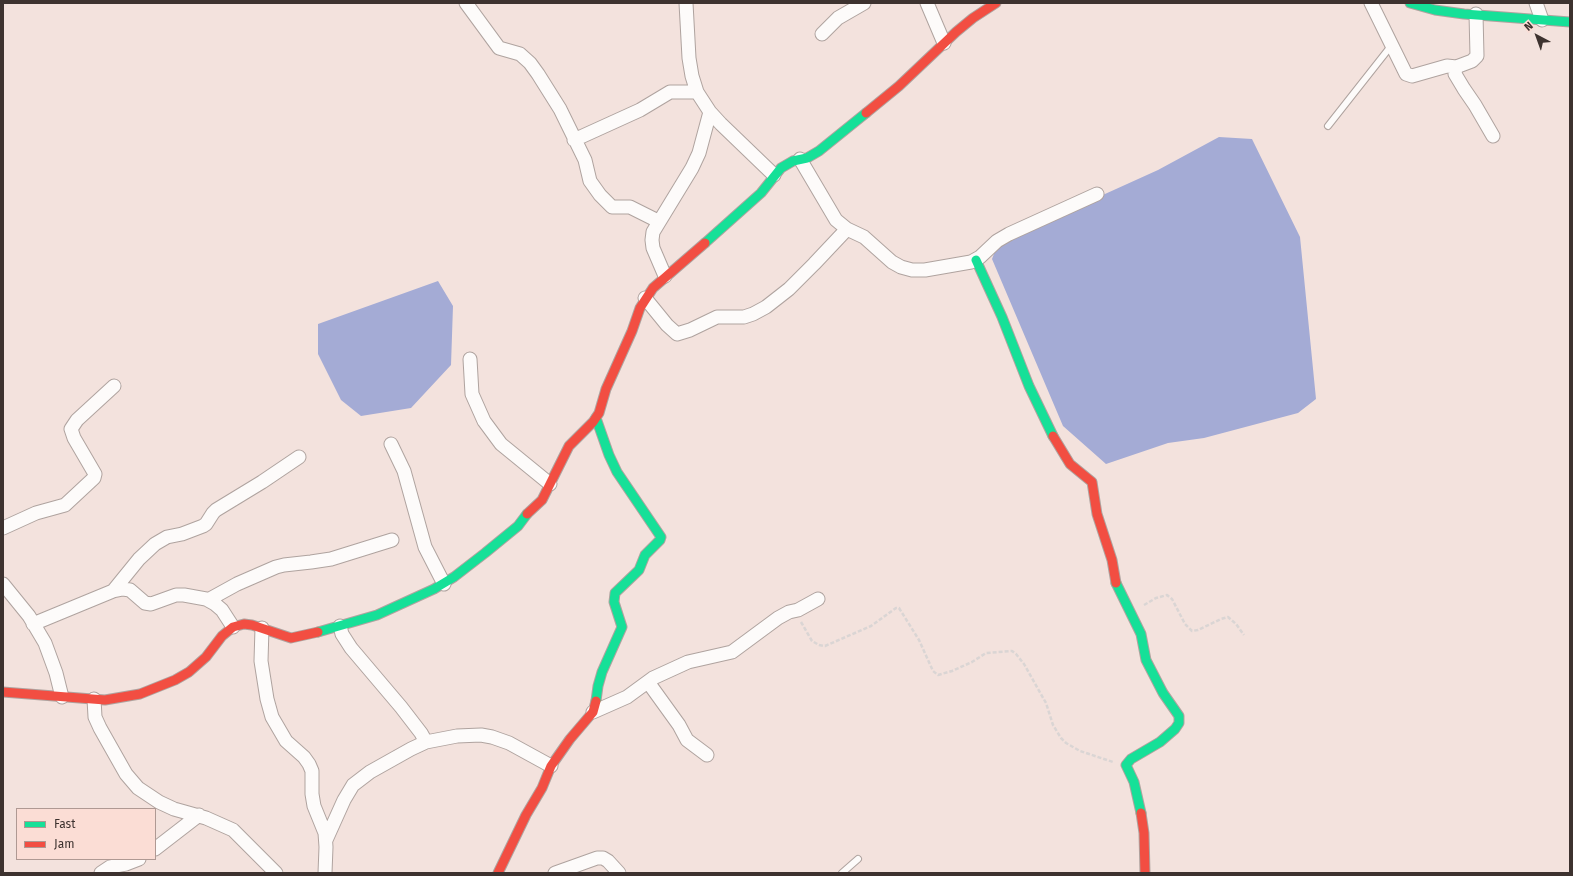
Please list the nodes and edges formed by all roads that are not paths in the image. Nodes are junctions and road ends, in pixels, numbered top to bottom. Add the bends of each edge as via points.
1 (466, 3) edge
2 (686, 3) edge
3 (864, 3) edge
4 (927, 3) edge
5 (996, 3) edge
6 (1371, 3) edge
7 (1410, 3) edge
8 (1536, 3) edge
9 (1476, 14) junction
10 (1542, 20) junction
11 (1570, 22) edge
12 (822, 34) dead end
13 (944, 43) junction
14 (1392, 46) junction
15 (1456, 67) junction
16 (697, 92) junction
17 (710, 112) junction
18 (1328, 126) dead end
19 (1493, 136) dead end
20 (574, 140) junction
21 (800, 159) junction
22 (774, 175) junction
23 (1097, 194) dead end
24 (658, 221) junction
25 (846, 229) junction
26 (976, 260) junction
27 (665, 276) junction
28 (645, 298) junction
29 (470, 359) dead end
30 (114, 386) dead end
31 (596, 418) junction
32 (391, 444) dead end
33 (299, 457) dead end
34 (550, 484) junction
35 (3, 528) edge
36 (392, 540) dead end
37 (3, 584) edge
38 (444, 584) junction
39 (113, 592) junction
40 (818, 599) dead end
41 (208, 600) junction
42 (34, 624) junction
43 (340, 626) junction
44 (233, 627) junction
45 (262, 628) junction
46 (648, 682) junction
47 (3, 692) edge
48 (62, 697) junction
49 (94, 699) junction
50 (593, 712) junction
51 (426, 742) junction
52 (707, 755) dead end
53 (551, 766) junction
54 (199, 815) junction
55 (326, 840) junction
56 (156, 848) edge
57 (858, 859) dead end
58 (136, 860) edge
59 (101, 873) edge
60 (276, 873) edge
61 (325, 873) edge
62 (498, 873) edge
63 (555, 873) edge
64 (618, 873) edge
65 (842, 873) edge
66 (1145, 873) edge

1 - 20 street via 499,48 520,54 530,63 560,109
2 - 16 street via 689,58
3 - 12 street via 838,18
4 - 13 street
5 - 13 street via 973,18
6 - 14 street
7 - 9 street via 1436,10
8 - 10 street
9 - 10 street
9 - 15 street via 1477,56 1472,61
10 - 11 street
13 - 21 street via 878,104 819,151
14 - 15 street via 1404,72 1408,75 1447,66
14 - 18 lane
15 - 19 street via 1455,74
16 - 17 street
16 - 20 street via 670,92 640,110
17 - 22 street
17 - 24 street via 699,153 692,168
20 - 24 street via 585,160 593,187 609,205 630,208
21 - 22 street via 787,164
21 - 25 street via 836,220
22 - 27 street via 761,193
23 - 26 street via 1009,234
24 - 27 street via 652,240
25 - 26 street via 864,237 892,262 912,270 950,267
25 - 28 street via 789,290 753,314 744,317 717,317 676,334
26 - 66 street via 1029,386 1056,442 1070,464 1092,482 1097,514 1112,560 1115,581 1130,609 1142,640 1146,660 1180,720 1178,726 1169,734 1136,756 1126,766 1140,804
27 - 28 street
28 - 31 street
29 - 34 street via 472,394 484,421 501,444
30 - 35 street via 77,420 71,429 95,474 94,478 65,505 36,513
31 - 34 street via 569,446
31 - 50 street via 617,472 661,537 645,555 639,570 615,593 614,602 622,627 602,672
32 - 38 street via 404,471 425,547
33 - 39 street via 216,510 203,526 167,537 155,544 139,559
34 - 38 street via 542,500 518,526
36 - 41 street via 331,558 276,567
37 - 42 street
38 - 43 street via 394,608
39 - 41 street via 130,590 145,603 151,604 176,595
39 - 42 street
40 - 46 street via 769,624 732,652 688,662
41 - 44 street via 222,610
42 - 48 street via 51,658
43 - 45 street via 309,636 291,638 279,636
43 - 51 street via 351,648 402,707
44 - 45 street via 244,624
44 - 49 street via 198,665 175,680 159,688 126,697
45 - 55 street via 261,661 272,717 286,742 309,764 312,771 314,806
46 - 50 street via 627,697
46 - 52 street via 676,720 687,740
47 - 48 street
48 - 49 street
49 - 54 street via 95,717 100,728 132,782 159,802 174,809
50 - 53 street
51 - 53 street via 457,736 492,736
51 - 55 street via 370,772 353,785
53 - 62 street
54 - 56 street
54 - 60 street via 233,830
55 - 61 street
57 - 65 lane
58 - 59 street via 110,867
63 - 64 street via 602,858

